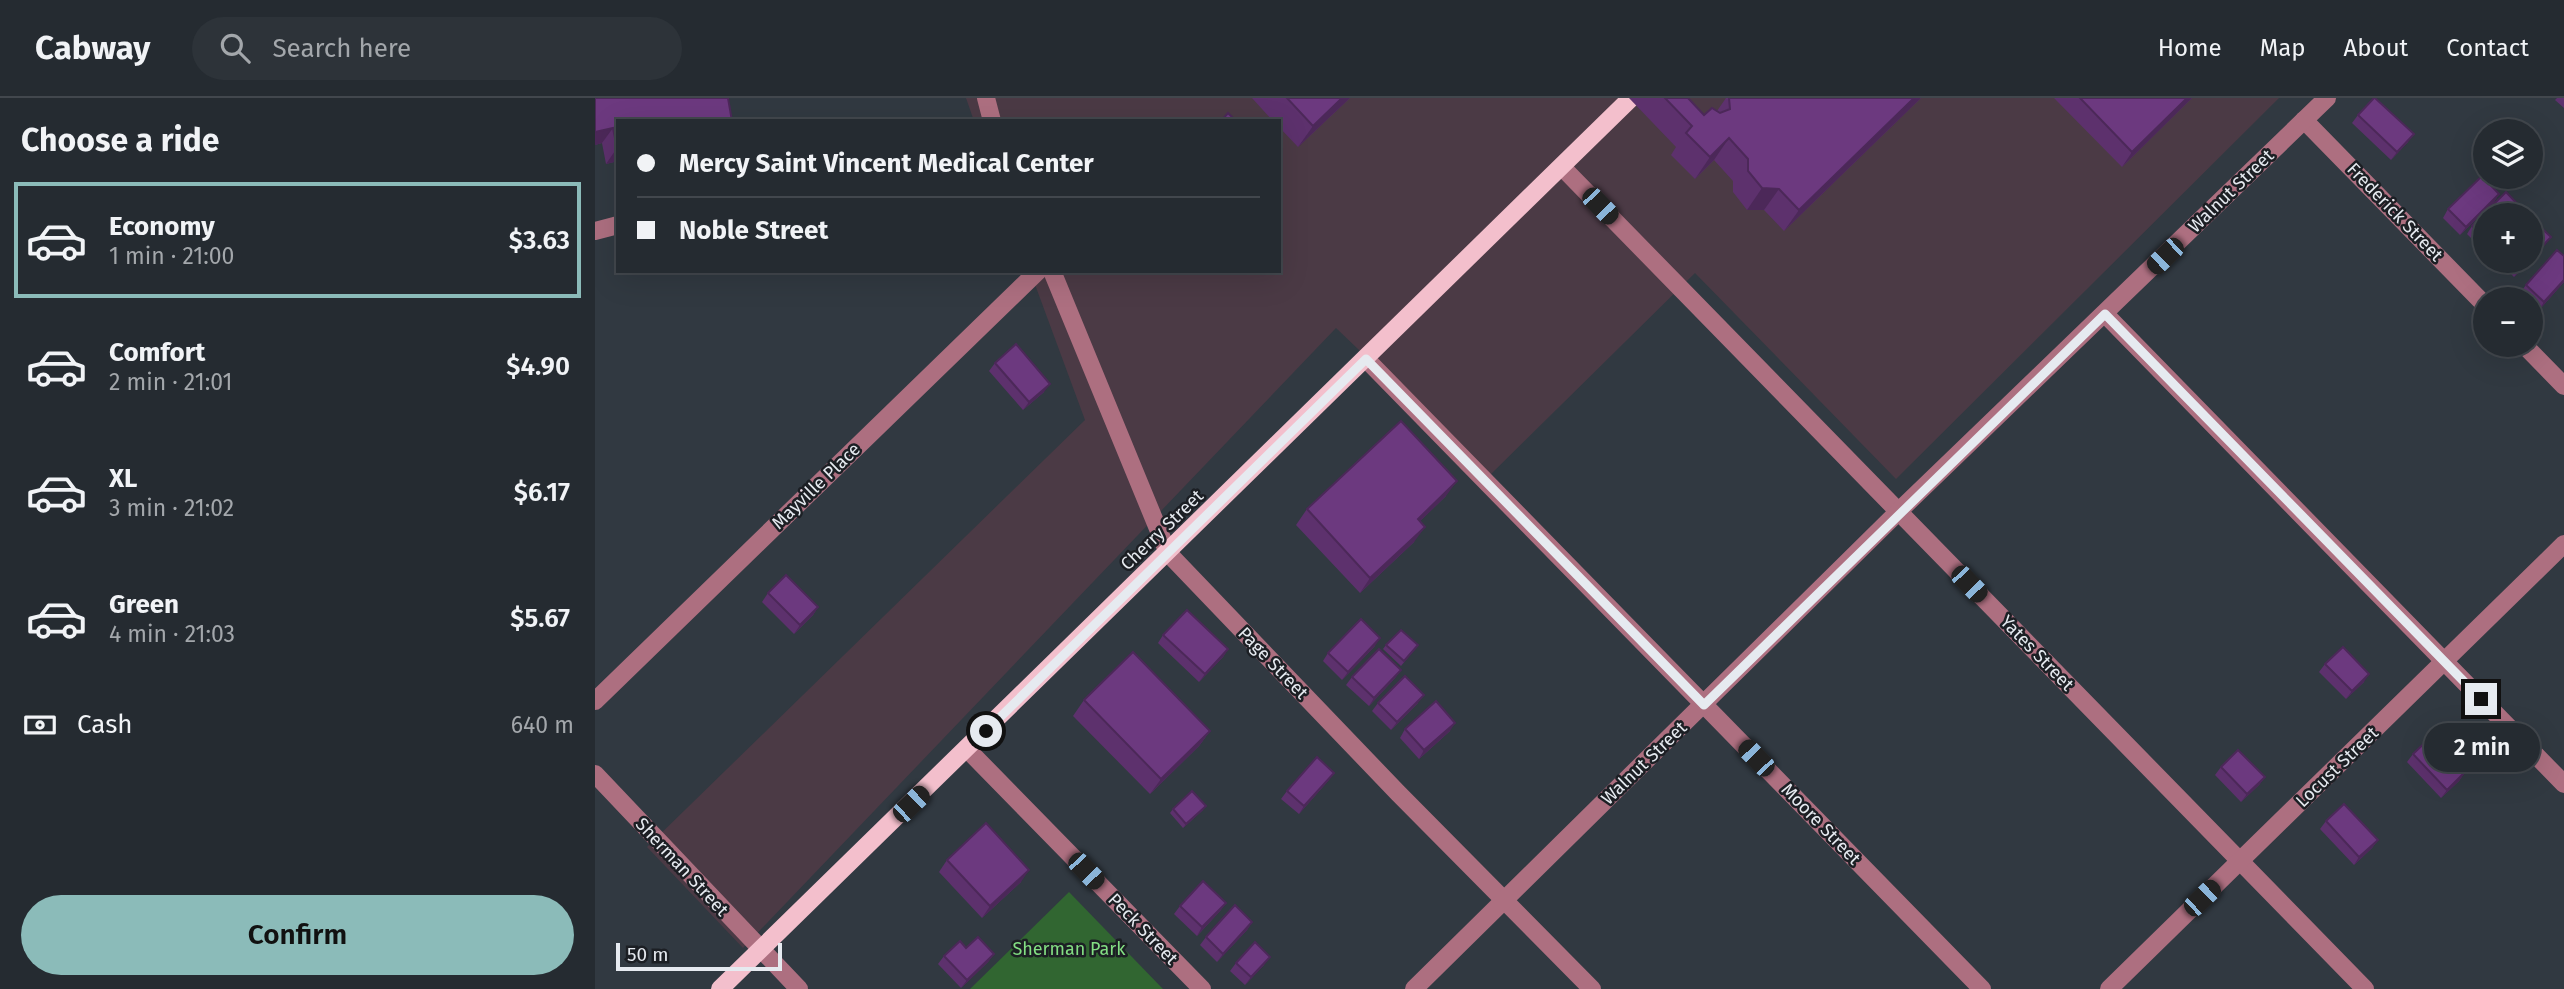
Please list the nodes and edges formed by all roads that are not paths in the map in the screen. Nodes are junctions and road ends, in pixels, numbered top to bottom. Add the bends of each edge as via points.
1 (986, 98) edge
2 (1632, 98) edge
3 (2327, 98) edge
4 (991, 119) edge
5 (2304, 120) junction
6 (1562, 167) junction
7 (616, 226) edge
8 (595, 231) edge
9 (1036, 273) edge
10 (1053, 273) edge
11 (2473, 293) edge
12 (2105, 314) junction
13 (2536, 357) edge
14 (1366, 359) junction
15 (2564, 386) edge
16 (1898, 512) junction
17 (2564, 544) edge
18 (1168, 553) junction
19 (2445, 662) junction
20 (595, 701) edge
21 (1704, 705) junction
22 (967, 749) junction
23 (595, 774) edge
24 (2564, 784) edge
25 (2240, 862) junction
26 (1504, 900) junction
27 (760, 950) junction
28 (720, 989) edge
29 (799, 989) edge
30 (1202, 989) edge
31 (1414, 989) edge
32 (1592, 989) edge
33 (1982, 989) edge
34 (2109, 989) edge
35 (2365, 989) edge

1 - 4 street
2 - 6 main road, Cherry Street
3 - 5 street, Walnut Street
5 - 11 street, Frederick Street
5 - 12 street, Walnut Street
6 - 14 main road, Cherry Street
6 - 16 street, Yates Street
7 - 8 street
9 - 20 street, Mayville Place
10 - 18 street, Page Street
12 - 16 street, Walnut Street
12 - 19 street
13 - 15 street
14 - 18 main road, Cherry Street
14 - 21 street, Moore Street
16 - 21 street, Walnut Street
16 - 25 street, Yates Street
17 - 19 street, Locust Street
18 - 22 main road, Cherry Street
18 - 26 street, Page Street
19 - 24 street
19 - 25 street, Locust Street
21 - 26 street, Walnut Street
21 - 33 street, Moore Street
22 - 27 main road, Cherry Street
22 - 30 street, Peck Street
23 - 27 street, Sherman Street
25 - 34 street, Locust Street
25 - 35 street, Yates Street
26 - 31 street, Walnut Street
26 - 32 street, Page Street
27 - 28 main road, Cherry Street
27 - 29 street, Sherman Street

